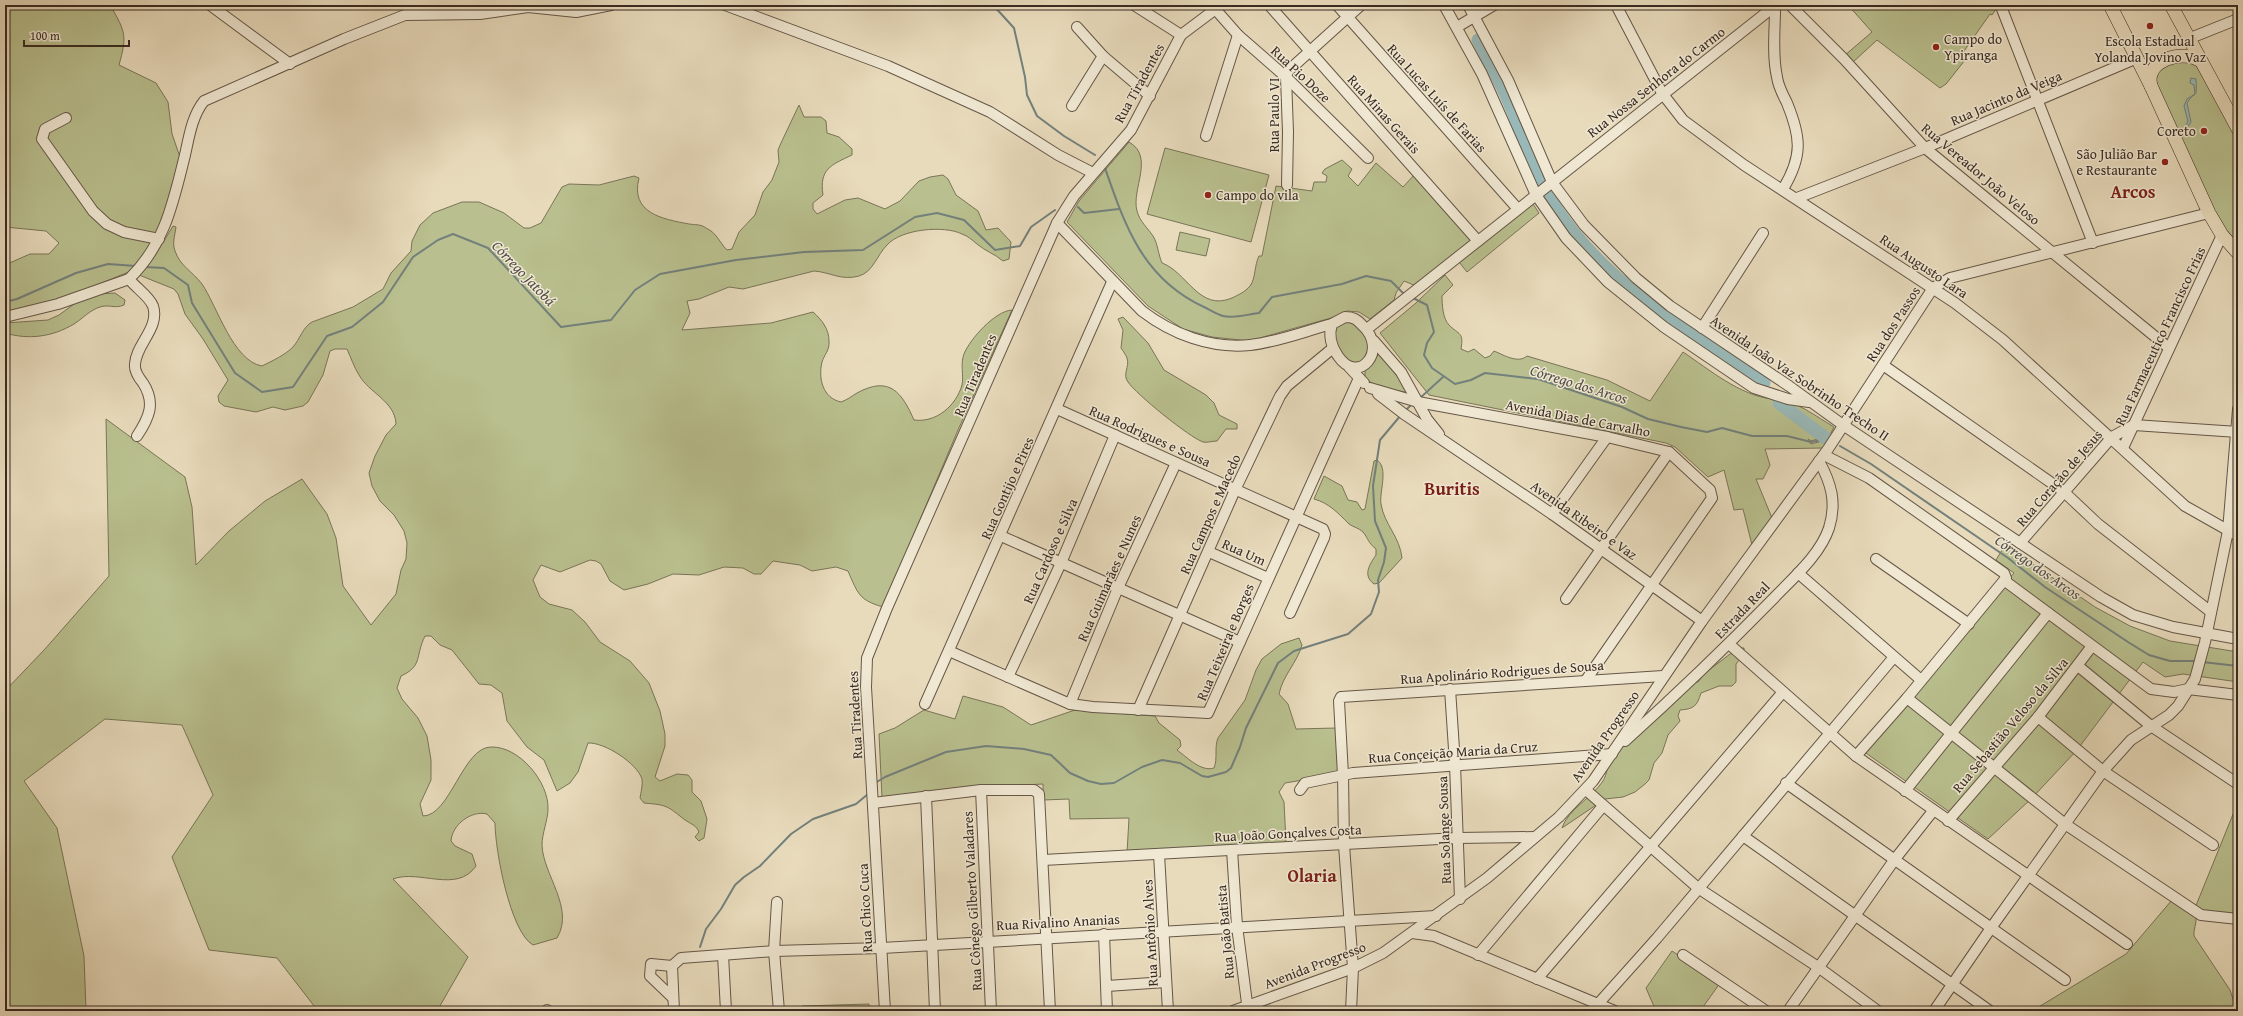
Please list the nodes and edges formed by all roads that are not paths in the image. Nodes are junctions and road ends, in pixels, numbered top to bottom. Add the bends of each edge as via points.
1 (210, 5) edge
2 (611, 5) edge
3 (725, 5) edge
4 (1134, 5) edge
5 (1269, 5) edge
6 (1337, 5) edge
7 (1361, 5) edge
8 (1444, 5) edge
9 (1468, 5) edge
10 (1494, 5) edge
11 (1616, 5) edge
12 (1790, 5) edge
13 (2110, 5) edge
14 (2171, 5) edge
15 (1775, 6) edge
16 (1219, 8) edge
17 (2002, 9) dead end
18 (1474, 16) junction
19 (1348, 17) junction
20 (2238, 19) edge
21 (1077, 27) dead end
22 (1457, 27) junction
23 (1238, 35) junction
24 (1181, 36) junction
25 (2189, 41) junction
26 (1309, 51) junction
27 (1103, 56) junction
28 (2136, 60) junction
29 (2199, 60) junction
30 (290, 64) junction
31 (1286, 77) junction
32 (2151, 86) junction
33 (1662, 93) junction
34 (1150, 96) junction
35 (2037, 100) junction
36 (1072, 106) dead end
37 (66, 118) dead end
38 (2238, 130) edge
39 (1206, 136) dead end
40 (1925, 148) junction
41 (1368, 158) dead end
42 (1093, 173) junction
43 (1550, 184) junction
44 (1287, 185) dead end
45 (1783, 189) junction
46 (1537, 194) junction
47 (1797, 198) junction
48 (1517, 208) junction
49 (2209, 213) junction
50 (1057, 223) junction
51 (1763, 233) dead end
52 (2222, 235) junction
53 (159, 239) junction
54 (1478, 241) junction
55 (2093, 243) junction
56 (2052, 253) junction
57 (2238, 253) edge
58 (129, 279) junction
59 (1112, 282) junction
60 (1933, 288) junction
61 (5, 317) edge
62 (1331, 328) junction
63 (1702, 328) junction
64 (1367, 329) junction
65 (1374, 341) junction
66 (1333, 348) junction
67 (2169, 348) junction
68 (1883, 365) junction
69 (1349, 367) junction
70 (1775, 377) junction
71 (1359, 378) junction
72 (1370, 388) junction
73 (1767, 392) junction
74 (1418, 402) junction
75 (1809, 402) junction
76 (1434, 406) junction
77 (1057, 409) junction
78 (2238, 409) edge
79 (1429, 422) junction
80 (2134, 425) junction
81 (1840, 430) junction
82 (2237, 432) edge
83 (1115, 435) junction
84 (137, 436) dead end
85 (1607, 437) junction
86 (2112, 437) junction
87 (1448, 444) junction
88 (2124, 448) junction
89 (1669, 452) junction
90 (1823, 455) junction
91 (1176, 463) junction
92 (1235, 490) junction
93 (2063, 491) junction
94 (1552, 514) junction
95 (1296, 517) junction
96 (2228, 531) junction
97 (1001, 536) junction
98 (2238, 536) edge
99 (2020, 543) junction
100 (1601, 549) junction
101 (1209, 552) junction
102 (1876, 559) dead end
103 (1061, 563) junction
104 (1798, 573) junction
105 (1268, 578) junction
106 (2006, 581) junction
107 (1651, 585) junction
108 (1118, 588) junction
109 (1566, 599) dead end
110 (2211, 612) junction
111 (1290, 613) dead end
112 (2048, 613) junction
113 (1179, 617) junction
114 (1702, 621) junction
115 (1969, 624) junction
116 (2206, 638) junction
117 (2238, 639) edge
118 (1240, 642) junction
119 (1729, 644) junction
120 (2092, 646) junction
121 (949, 651) junction
122 (1894, 657) junction
123 (2078, 666) junction
124 (1663, 676) junction
125 (1008, 677) junction
126 (1586, 680) junction
127 (1921, 680) junction
128 (1450, 689) junction
129 (2188, 689) junction
130 (1783, 692) junction
131 (2238, 695) edge
132 (1907, 698) junction
133 (925, 704) dead end
134 (1070, 704) junction
135 (1138, 710) junction
136 (2038, 717) junction
137 (2151, 726) junction
138 (1829, 731) junction
139 (1951, 733) junction
140 (1613, 753) junction
141 (1856, 756) junction
142 (1456, 764) junction
143 (1995, 766) junction
144 (2103, 771) junction
145 (1344, 775) junction
146 (1786, 783) junction
147 (2238, 784) edge
148 (981, 790) junction
149 (1300, 790) dead end
150 (1586, 790) junction
151 (1905, 791) junction
152 (926, 796) junction
153 (873, 803) junction
154 (1603, 806) junction
155 (1933, 811) junction
156 (1948, 821) junction
157 (2065, 824) junction
158 (1742, 836) junction
159 (1535, 837) junction
160 (1458, 838) junction
161 (1344, 845) junction
162 (2213, 845) dead end
163 (1650, 847) junction
164 (1232, 850) junction
165 (1159, 854) junction
166 (1895, 859) junction
167 (1043, 860) junction
168 (2029, 876) junction
169 (1698, 888) junction
170 (1460, 899) junction
171 (777, 902) dead end
172 (1856, 915) junction
173 (1436, 916) junction
174 (2238, 919) edge
175 (1348, 920) junction
176 (1237, 926) junction
177 (1991, 928) junction
178 (1163, 930) junction
179 (1412, 933) junction
180 (1104, 934) junction
181 (1046, 938) junction
182 (987, 940) junction
183 (2127, 944) dead end
184 (932, 945) junction
185 (882, 948) junction
186 (774, 951) junction
187 (723, 955) junction
188 (1478, 955) junction
189 (1683, 955) dead end
190 (672, 966) junction
191 (1818, 967) junction
192 (1352, 968) junction
193 (1537, 979) junction
194 (2065, 980) dead end
195 (1166, 982) junction
196 (1953, 985) junction
197 (1107, 986) junction
198 (673, 998) junction
199 (1598, 1004) junction
200 (1247, 1009) edge
201 (674, 1011) edge
202 (726, 1011) edge
203 (779, 1011) edge
204 (885, 1011) edge
205 (935, 1011) edge
206 (991, 1011) edge
207 (1050, 1011) edge
208 (1107, 1011) edge
209 (1168, 1011) edge
210 (1234, 1011) edge
211 (1351, 1011) edge
212 (1615, 1011) edge
213 (1766, 1011) edge
214 (1788, 1011) edge
215 (1878, 1011) edge
216 (1934, 1011) edge
217 (1990, 1011) edge

1 - 30 street
2 - 30 street via 576,12 528,7 480,14 405,15 344,38
3 - 42 street via 888,66 990,112 1058,155
4 - 24 street
5 - 26 street, Rua Minas Gerais
6 - 19 street, Rua Lucas Luís de Farias
7 - 19 street, Rua Paulo VI
8 - 22 street
9 - 18 street, Avenida João Vaz Sobrinho Trecho II
10 - 18 street
11 - 33 street, Rua Augusto Lara
12 - 40 street, Rua Vereador João Veloso
13 - 28 main road
14 - 25 main road
15 - 33 street, Rua Nossa Senhora do Carmo
15 - 45 street via 1774,65 1777,80 1796,125 1798,142 1794,168
16 - 23 street, Rua Pio Doze
16 - 24 street, Rua Tiradentes
17 - 35 street
18 - 22 street
18 - 43 street, Avenida João Vaz Sobrinho Trecho II via 1508,80
19 - 26 street, Rua Paulo VI
19 - 48 street, Rua Lucas Luís de Farias
20 - 25 street
21 - 27 street
22 - 46 street via 1482,74
23 - 31 street, Rua Pio Doze
23 - 39 street
24 - 34 street, Rua Tiradentes
25 - 28 main road via 2183,51 2150,64
25 - 29 main road
26 - 31 street, Rua Paulo VI via 1288,71
26 - 54 street, Rua Minas Gerais
27 - 34 street
27 - 36 street
28 - 32 main road
28 - 35 street, Rua Jacinto da Veiga
29 - 32 main road via 2190,56 2180,56 2155,66 2150,74
29 - 38 main road
30 - 53 street via 212,96 199,107 190,131 167,222
31 - 41 street, Rua Pio Doze
31 - 44 street, Rua Paulo VI
32 - 49 main road
33 - 43 street, Rua Nossa Senhora do Carmo
33 - 45 street, Rua Augusto Lara via 1683,120 1704,137
34 - 42 street, Rua Tiradentes via 1131,130
35 - 40 street, Rua Jacinto da Veiga
35 - 55 street
37 - 53 street via 45,129 42,139 93,211 117,230
40 - 47 street, Rua Jacinto da Veiga
40 - 56 street, Rua Vereador João Veloso
42 - 50 street, Rua Tiradentes
43 - 46 street, Rua Nossa Senhora do Carmo
43 - 63 street, Avenida João Vaz Sobrinho Trecho II via 1584,225 1636,278
45 - 47 street, Rua Augusto Lara
46 - 48 street
46 - 73 street via 1566,238 1608,282 1664,327 1754,388
47 - 60 street, Rua Augusto Lara
48 - 54 street
49 - 52 main road
49 - 55 street, Rua dos Passos
50 - 59 street
50 - 153 street, Rua Tiradentes via 867,658 865,671
51 - 63 street
52 - 57 main road
52 - 67 street, Rua Farmaceutico Francisco Frias
53 - 58 street via 144,264
54 - 64 street
55 - 56 street, Rua dos Passos
56 - 60 street, Rua dos Passos via 1950,278
56 - 67 street, Rua Vereador João Veloso
58 - 61 street via 58,304
58 - 84 street via 149,299 154,312 150,330 135,362 137,374 148,392 151,406
59 - 62 street via 1157,323 1208,343 1249,345 1308,330
59 - 77 street, Rua Gontijo e Pires
60 - 68 street, Rua dos Passos
60 - 86 street, Rua Augusto Lara via 2003,340
62 - 64 street via 1344,317 1353,317
62 - 66 street
63 - 70 street, Avenida João Vaz Sobrinho Trecho II
64 - 65 street
65 - 69 street via 1371,359 1359,367
65 - 74 street via 1401,372
66 - 69 street via 1342,362
66 - 92 street, Rua Campos e Macedo via 1283,391
67 - 80 street, Rua Farmaceutico Francisco Frias
68 - 81 street, Rua dos Passos
68 - 93 street
69 - 71 street
70 - 73 street via 1774,388
70 - 75 street, Avenida João Vaz Sobrinho Trecho II
71 - 72 street
71 - 95 street, Rua Teixeira e Borges
72 - 74 street, Avenida Dias de Carvalho
72 - 87 street
73 - 75 street
74 - 76 street, Avenida Dias de Carvalho
74 - 79 street
75 - 81 street, Avenida João Vaz Sobrinho Trecho II
76 - 79 street
76 - 85 street, Avenida Dias de Carvalho
77 - 83 street, Rua Rodrigues e Sousa
77 - 97 street, Rua Gontijo e Pires
78 - 82 street
79 - 87 street
80 - 82 street
80 - 86 street, Rua Coração de Jesus
80 - 88 street, Rua Farmaceutico Francisco Frias
81 - 90 street, Avenida Progresso
81 - 99 street, Avenida João Vaz Sobrinho Trecho II
82 - 96 street
83 - 91 street, Rua Rodrigues e Sousa
83 - 103 street, Rua Cardoso e Silva
85 - 89 street, Avenida Dias de Carvalho
85 - 94 street
86 - 88 street, Rua Augusto Lara
86 - 93 street, Rua Coração de Jesus
87 - 94 street, Avenida Ribeiro e Vaz
88 - 96 street, Rua Augusto Lara via 2185,506
89 - 100 street
89 - 107 street, Avenida Dias de Carvalho via 1710,490 1712,498
90 - 104 street, Estrada Real via 1830,482 1829,529
90 - 106 street via 1869,478 2004,573
90 - 114 street, Avenida Progresso
91 - 92 street, Rua Rodrigues e Sousa
91 - 108 street, Rua Guimarães e Nunes
92 - 95 street, Rua Rodrigues e Sousa
92 - 101 street, Rua Campos e Macedo
93 - 99 street, Rua Coração de Jesus
93 - 110 street via 2098,524
94 - 100 street, Avenida Ribeiro e Vaz
95 - 105 street, Rua Teixeira e Borges
95 - 111 street, Rua Rodrigues e Sousa via 1323,529 1325,534
96 - 98 street, Rua Augusto Lara
96 - 110 street
97 - 103 street
97 - 121 street, Rua Gontijo e Pires
99 - 116 street, Avenida João Vaz Sobrinho Trecho II via 2133,615
100 - 107 street, Avenida Ribeiro e Vaz
100 - 109 street
101 - 105 street, Rua Um
101 - 113 street, Rua Campos e Macedo
102 - 115 street
103 - 108 street
103 - 125 street, Rua Cardoso e Silva
104 - 119 street, Estrada Real
104 - 122 street
105 - 118 street, Rua Teixeira e Borges
106 - 112 street
106 - 115 street
107 - 114 street, Avenida Ribeiro e Vaz
107 - 126 street
108 - 113 street
108 - 134 street, Rua Guimarães e Nunes
110 - 116 street
112 - 120 street
112 - 139 street
113 - 118 street
113 - 135 street, Rua Campos e Macedo
114 - 124 street, Avenida Progresso
115 - 127 street
116 - 117 street, Avenida João Vaz Sobrinho Trecho II
116 - 129 street via 2195,680
118 - 135 street, Rua Teixeira e Borges via 1208,713
119 - 130 street
119 - 140 street, Estrada Real
120 - 123 street, Rua Sebastião Veloso da Silva
120 - 129 street via 2151,689 2174,692
121 - 125 street, Rua Teixeira e Borges
121 - 133 street, Rua Gontijo e Pires
122 - 127 street
122 - 138 street
123 - 136 street, Rua Sebastião Veloso da Silva
123 - 137 street
124 - 126 street, Rua Apolinário Rodrigues de Sousa
124 - 140 street, Avenida Progresso
125 - 134 street, Rua Teixeira e Borges
126 - 128 street, Rua Apolinário Rodrigues de Sousa
127 - 132 street
128 - 142 street, Rua Solange Sousa
128 - 145 street, Rua Apolinário Rodrigues de Sousa via 1343,697 1339,701
129 - 131 street
129 - 137 street via 2178,706
130 - 138 street
130 - 163 street
132 - 139 street
132 - 141 street
134 - 135 street, Rua Teixeira e Borges
136 - 143 street, Rua Sebastião Veloso da Silva
136 - 144 street
137 - 144 street via 2131,740
137 - 147 street
138 - 141 street
138 - 146 street
139 - 143 street
139 - 151 street
140 - 142 street, Rua Conçeição Maria da Cruz
140 - 150 street, Avenida Progresso
141 - 151 street
142 - 145 street, Rua Conçeição Maria da Cruz
142 - 160 street, Rua Solange Sousa
143 - 156 street, Rua Sebastião Veloso da Silva
143 - 157 street
144 - 157 street
144 - 162 street
145 - 149 street, Rua Conçeição Maria da Cruz via 1305,783
145 - 161 street
146 - 158 street
146 - 166 street
148 - 152 street
148 - 167 street via 1034,790 1041,797
148 - 182 street, Rua Cônego Gilberto Valadares
150 - 154 street
150 - 159 street, Avenida Progresso
151 - 155 street
152 - 153 street
152 - 184 street
153 - 185 street, Rua Chico Cuca
154 - 163 street
154 - 188 street
155 - 156 street
155 - 166 street
156 - 168 street
157 - 168 street
157 - 174 street via 2201,915
158 - 169 street
158 - 172 street
159 - 160 street, Rua João Gonçalves Costa
159 - 170 street, Avenida Progresso
160 - 161 street, Rua João Gonçalves Costa
160 - 170 street, Rua Solange Sousa
161 - 164 street, Rua João Gonçalves Costa
161 - 175 street
163 - 169 street
163 - 193 street
164 - 165 street, Rua João Gonçalves Costa
164 - 176 street, Rua João Batista
165 - 167 street, Rua João Gonçalves Costa
165 - 178 street, Rua Antônio Alves
166 - 172 street
166 - 177 street
167 - 181 street
168 - 177 street
168 - 183 street
169 - 191 street
169 - 199 street
170 - 173 street, Avenida Progresso
171 - 186 street
172 - 191 street
172 - 196 street
173 - 175 street, Rua Rivalino Ananias
173 - 179 street, Avenida Progresso
175 - 176 street, Rua Rivalino Ananias
175 - 192 street
176 - 178 street, Rua Rivalino Ananias
176 - 200 street, Rua João Batista
177 - 194 street
177 - 196 street
178 - 180 street, Rua Rivalino Ananias
178 - 195 street, Rua Antônio Alves
179 - 188 street via 1434,936
179 - 192 street, Avenida Progresso via 1383,953
180 - 181 street, Rua Rivalino Ananias
180 - 197 street
181 - 182 street, Rua Rivalino Ananias
181 - 207 street
182 - 184 street, Rua Rivalino Ananias
182 - 206 street, Rua Cônego Gilberto Valadares
184 - 185 street, Rua Rivalino Ananias
184 - 205 street
185 - 186 street, Rua Rivalino Ananias
185 - 204 street, Rua Chico Cuca
186 - 187 street, Rua Rivalino Ananias
186 - 203 street
187 - 190 street, Rua Rivalino Ananias via 681,958
187 - 202 street
188 - 193 street
189 - 213 street
190 - 198 street
190 - 198 street via 651,964 650,976
191 - 214 street
191 - 215 street
192 - 200 street, Avenida Progresso
192 - 211 street
193 - 199 street
195 - 197 street
195 - 209 street, Rua Antônio Alves
196 - 216 street
196 - 217 street
197 - 208 street
198 - 201 street
199 - 212 street
200 - 210 street, Avenida Progresso

